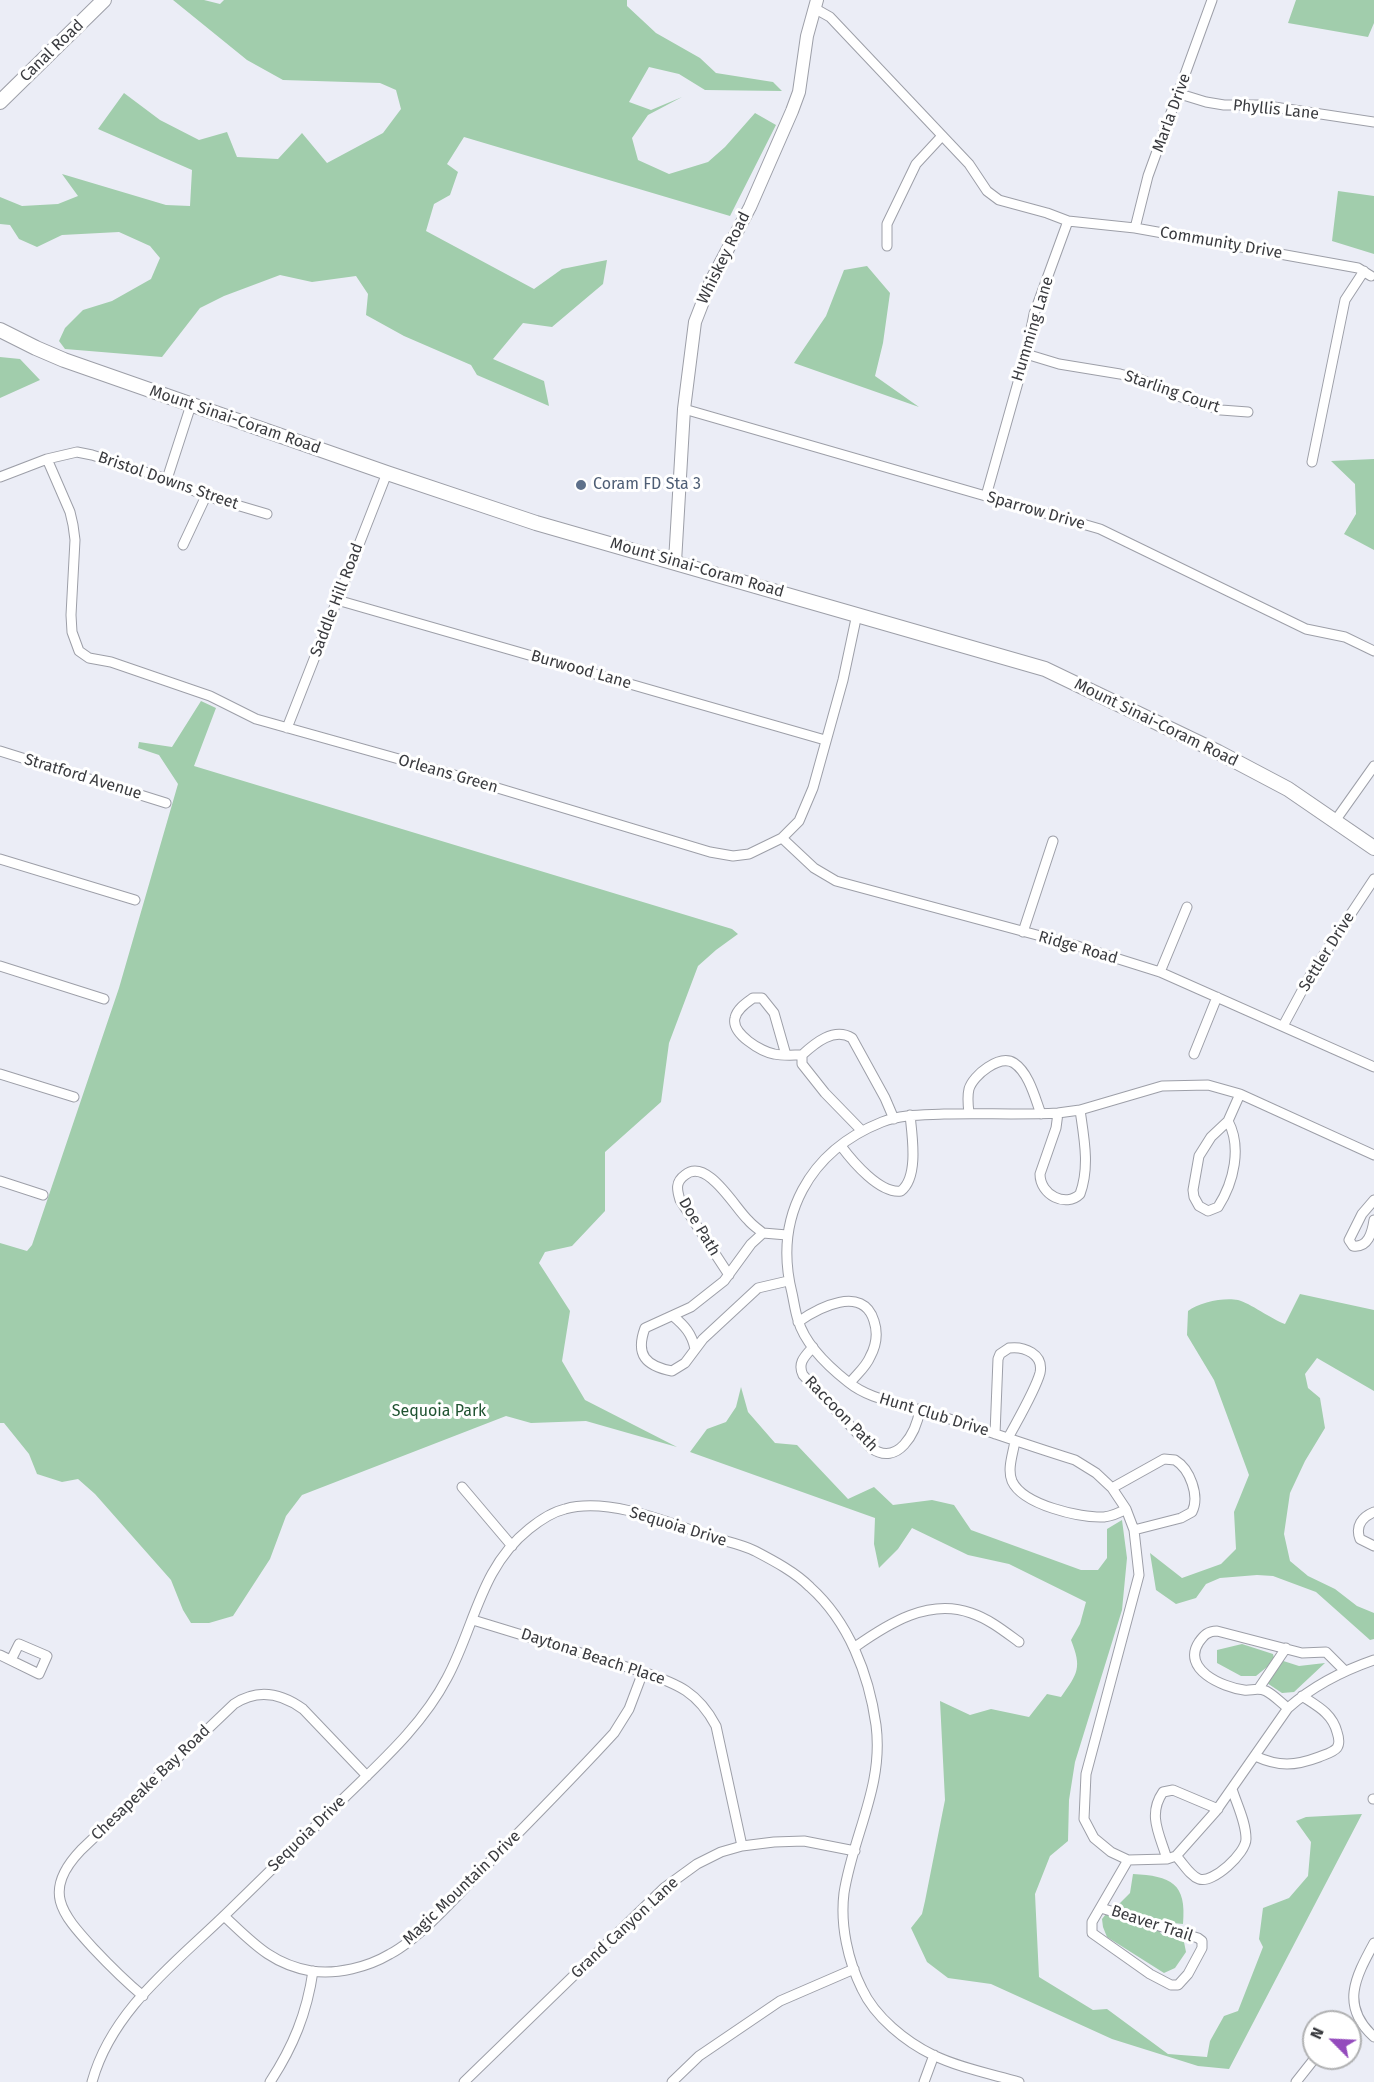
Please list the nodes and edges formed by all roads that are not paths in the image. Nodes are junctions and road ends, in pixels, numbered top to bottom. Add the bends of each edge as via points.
1 (104, 0) edge
2 (1212, 0) edge
3 (816, 4) edge
4 (1180, 93) junction
5 (0, 102) edge
6 (1374, 122) edge
7 (941, 137) junction
8 (1068, 221) junction
9 (1135, 228) junction
10 (887, 246) dead end
11 (0, 330) edge
12 (1026, 354) junction
13 (191, 405) junction
14 (684, 409) junction
15 (1248, 412) dead end
16 (47, 459) junction
17 (1312, 462) dead end
18 (387, 473) junction
19 (0, 477) edge
20 (167, 479) junction
21 (206, 496) junction
22 (986, 496) junction
23 (267, 514) dead end
24 (183, 545) dead end
25 (675, 562) junction
26 (337, 600) junction
27 (857, 614) junction
28 (1374, 651) edge
29 (287, 728) junction
30 (825, 740) junction
31 (0, 751) edge
32 (1374, 766) edge
33 (166, 803) dead end
34 (1335, 821) junction
35 (783, 838) junction
36 (1053, 841) dead end
37 (1374, 848) edge
38 (0, 859) edge
39 (1374, 879) edge
40 (135, 900) dead end
41 (1187, 907) dead end
42 (1023, 932) junction
43 (0, 966) edge
44 (1160, 972) junction
45 (1217, 997) junction
46 (104, 999) dead end
47 (1283, 1026) junction
48 (1194, 1054) dead end
49 (786, 1055) junction
50 (802, 1055) junction
51 (1374, 1067) edge
52 (0, 1074) edge
53 (1240, 1094) junction
54 (74, 1097) dead end
55 (1080, 1110) junction
56 (969, 1113) junction
57 (1058, 1113) junction
58 (1041, 1114) junction
59 (910, 1115) junction
60 (894, 1119) junction
61 (1228, 1121) junction
62 (862, 1131) junction
63 (841, 1146) junction
64 (1374, 1155) edge
65 (0, 1181) edge
66 (43, 1195) dead end
67 (1374, 1200) edge
68 (1374, 1220) edge
69 (763, 1233) junction
70 (787, 1235) junction
71 (729, 1275) junction
72 (788, 1281) junction
73 (673, 1316) junction
74 (798, 1322) junction
75 (813, 1347) junction
76 (695, 1349) junction
77 (849, 1383) junction
78 (920, 1410) junction
79 (995, 1434) junction
80 (1011, 1439) junction
81 (462, 1487) dead end
82 (1112, 1488) junction
83 (1126, 1509) junction
84 (1374, 1512) edge
85 (1134, 1530) junction
86 (512, 1546) junction
87 (1374, 1546) edge
88 (473, 1620) junction
89 (1019, 1642) dead end
90 (855, 1647) junction
91 (1286, 1648) junction
92 (0, 1655) edge
93 (11, 1660) dead end
94 (1374, 1660) edge
95 (1344, 1670) junction
96 (643, 1672) junction
97 (1259, 1688) junction
98 (1302, 1696) junction
99 (1288, 1708) junction
100 (1255, 1756) junction
101 (367, 1776) junction
102 (1232, 1789) junction
103 (1218, 1809) junction
104 (742, 1846) junction
105 (855, 1851) junction
106 (1176, 1856) junction
107 (1167, 1859) junction
108 (1128, 1860) junction
109 (1101, 1908) junction
110 (224, 1916) junction
111 (1374, 1943) edge
112 (854, 1969) junction
113 (313, 1971) junction
114 (143, 1996) junction
115 (1355, 2010) edge
116 (1362, 2024) edge
117 (1374, 2037) edge
118 (933, 2055) junction
119 (1306, 2070) edge
120 (92, 2082) edge
121 (270, 2082) edge
122 (464, 2082) edge
123 (672, 2082) edge
124 (924, 2082) edge
125 (1019, 2082) edge
126 (1296, 2082) edge

1 - 5 main road, Canal Road
2 - 4 street, Marla Drive
3 - 7 street
3 - 14 street, Whiskey Road via 792,111 695,321
4 - 6 street, Phyllis Lane via 1224,105 1261,105
4 - 9 street, Marla Drive via 1148,176
7 - 8 street via 999,200
7 - 10 street via 916,164 887,224
8 - 9 street, Community Drive
8 - 12 street, Humming Lane via 1034,314
9 - 17 street, Community Drive via 1358,268 1368,273 1345,300
11 - 13 main road, Mount Sinai-Coram Road via 64,360
12 - 15 street, Starling Court via 1142,380 1221,411
12 - 22 street, Humming Lane
13 - 18 main road, Mount Sinai-Coram Road
13 - 20 street
14 - 22 street, Sparrow Drive
14 - 25 street, Whiskey Road
16 - 19 street, Bristol Downs Street
16 - 20 street, Bristol Downs Street via 77,452 93,454
16 - 29 street, Orleans Green via 73,525 71,615 79,651 89,658 210,696 256,719
18 - 25 main road, Mount Sinai-Coram Road via 536,523
18 - 26 street, Saddle Hill Road
20 - 21 street, Bristol Downs Street
21 - 23 street, Bristol Downs Street
21 - 24 street
22 - 28 street, Sparrow Drive via 1100,529 1306,628 1345,637
25 - 27 main road, Mount Sinai-Coram Road
26 - 29 street, Saddle Hill Road
26 - 30 street, Burwood Lane
27 - 30 street, Orleans Green
27 - 34 main road, Mount Sinai-Coram Road via 1045,669 1218,752 1288,789
29 - 35 street, Orleans Green via 710,852 749,854
30 - 35 street, Orleans Green via 806,807
31 - 33 street, Stratford Avenue
32 - 34 street
34 - 37 main road, Mount Sinai-Coram Road
35 - 42 street, Ridge Road via 814,868 836,881
36 - 42 street
38 - 40 street
39 - 47 street, Settler Drive via 1311,974
41 - 44 street
42 - 44 street, Ridge Road
43 - 46 street
44 - 45 street, Ridge Road
45 - 47 street, Ridge Road
45 - 48 street
47 - 51 street, Ridge Road
49 - 49 street via 774,1013 762,998 753,998 740,1007 734,1019 741,1035 773,1054
49 - 50 street
50 - 60 street via 826,1037 852,1038
50 - 62 street via 808,1073
52 - 54 street
53 - 55 street, Hunt Club Drive via 1208,1085 1162,1086
53 - 61 street
53 - 64 street, Hunt Club Drive
55 - 57 street, Hunt Club Drive
55 - 57 street via 1085,1173 1080,1194 1072,1199 1050,1195 1040,1182
56 - 58 street, Hunt Club Drive
56 - 58 street via 972,1082 983,1071 1005,1061 1020,1070
56 - 59 street, Hunt Club Drive
57 - 58 street, Hunt Club Drive
59 - 60 street, Hunt Club Drive
59 - 63 street via 912,1169 910,1181 901,1191 892,1191 877,1182
60 - 62 street, Hunt Club Drive
61 - 61 street via 1199,1156 1194,1197 1199,1206 1208,1210 1218,1207 1232,1174 1234,1132
62 - 63 street, Hunt Club Drive
63 - 70 street, Hunt Club Drive via 810,1176 798,1198
65 - 66 street
67 - 68 street via 1354,1228 1349,1240 1353,1246 1365,1244
69 - 70 street
69 - 71 street
69 - 71 street, Doe Path via 708,1175 693,1171 681,1178 677,1187 680,1200
70 - 72 street, Hunt Club Drive
71 - 73 street via 691,1307
72 - 74 street, Hunt Club Drive
72 - 76 street via 758,1288
73 - 76 street via 687,1328
73 - 76 street via 645,1328 640,1347 644,1357 654,1367 672,1371 685,1363
74 - 75 street, Hunt Club Drive
74 - 77 street via 817,1309 839,1302 856,1303 868,1309 876,1326 874,1350
75 - 77 street, Hunt Club Drive
75 - 78 street, Raccoon Path via 801,1362 803,1375 877,1453 889,1455 901,1448 917,1426
77 - 78 street, Hunt Club Drive via 872,1396
78 - 79 street, Hunt Club Drive
79 - 80 street, Hunt Club Drive
79 - 80 street via 998,1359 1009,1348 1026,1350 1036,1355 1040,1374
80 - 82 street, Hunt Club Drive via 1075,1460
80 - 83 street via 1011,1479 1030,1499 1054,1509 1094,1516 1114,1515
81 - 86 street
82 - 83 street, Hunt Club Drive
82 - 85 street via 1164,1459 1175,1460 1184,1469 1195,1499 1191,1512
83 - 85 street, Hunt Club Drive
84 - 87 street via 1360,1522 1358,1535
85 - 108 street, Hunt Club Drive via 1139,1575 1086,1774 1084,1820 1102,1846
86 - 88 street, Sequoia Drive via 490,1573
86 - 90 street, Sequoia Drive via 537,1524 565,1509 611,1508 647,1514 751,1549 785,1568 811,1587
88 - 96 street, Daytona Beach Place
88 - 101 street, Sequoia Drive via 436,1698
89 - 90 street via 971,1613 932,1608 900,1619
90 - 105 street, Sequoia Drive via 876,1725 878,1763
91 - 95 street via 1326,1652
91 - 97 street
91 - 97 street via 1217,1630 1206,1633 1199,1642 1194,1661 1207,1676 1240,1689
92 - 93 street
94 - 95 street
95 - 98 street
96 - 104 street, Daytona Beach Place via 686,1690 706,1708 716,1726
96 - 113 street, Magic Mountain Drive via 629,1709 614,1732 406,1944 372,1962 335,1971
97 - 99 street
98 - 99 street
98 - 100 street via 1331,1717 1340,1741 1338,1747 1309,1761 1278,1765
99 - 100 street
100 - 102 street
101 - 110 street, Sequoia Drive
101 - 114 street, Chesapeake Bay Road via 294,1703 276,1694 243,1698 81,1850 60,1881 61,1905 114,1971
102 - 103 street
102 - 106 street via 1245,1828 1245,1845 1239,1856 1206,1880 1192,1875
103 - 106 street
103 - 107 street via 1173,1791 1163,1792 1154,1813
104 - 105 street, Grand Canyon Lane via 804,1841
104 - 122 street, Grand Canyon Lane via 697,1864 664,1888
105 - 112 street, Sequoia Drive via 844,1893 843,1917
106 - 107 street
107 - 108 street
108 - 109 street
109 - 109 street, Beaver Trail via 1092,1922 1094,1936 1159,1980 1172,1985 1183,1980 1202,1941
110 - 113 street, Magic Mountain Drive via 269,1957
110 - 114 street, Sequoia Drive via 186,1949
111 - 115 street via 1356,1983
112 - 118 street, Sequoia Drive via 877,2012 892,2028
112 - 123 street via 780,2001 699,2056
113 - 121 street via 300,2029
114 - 120 street, Sequoia Drive via 123,2017 104,2047
116 - 117 street
118 - 124 street
118 - 125 street, Sequoia Drive
119 - 126 street

